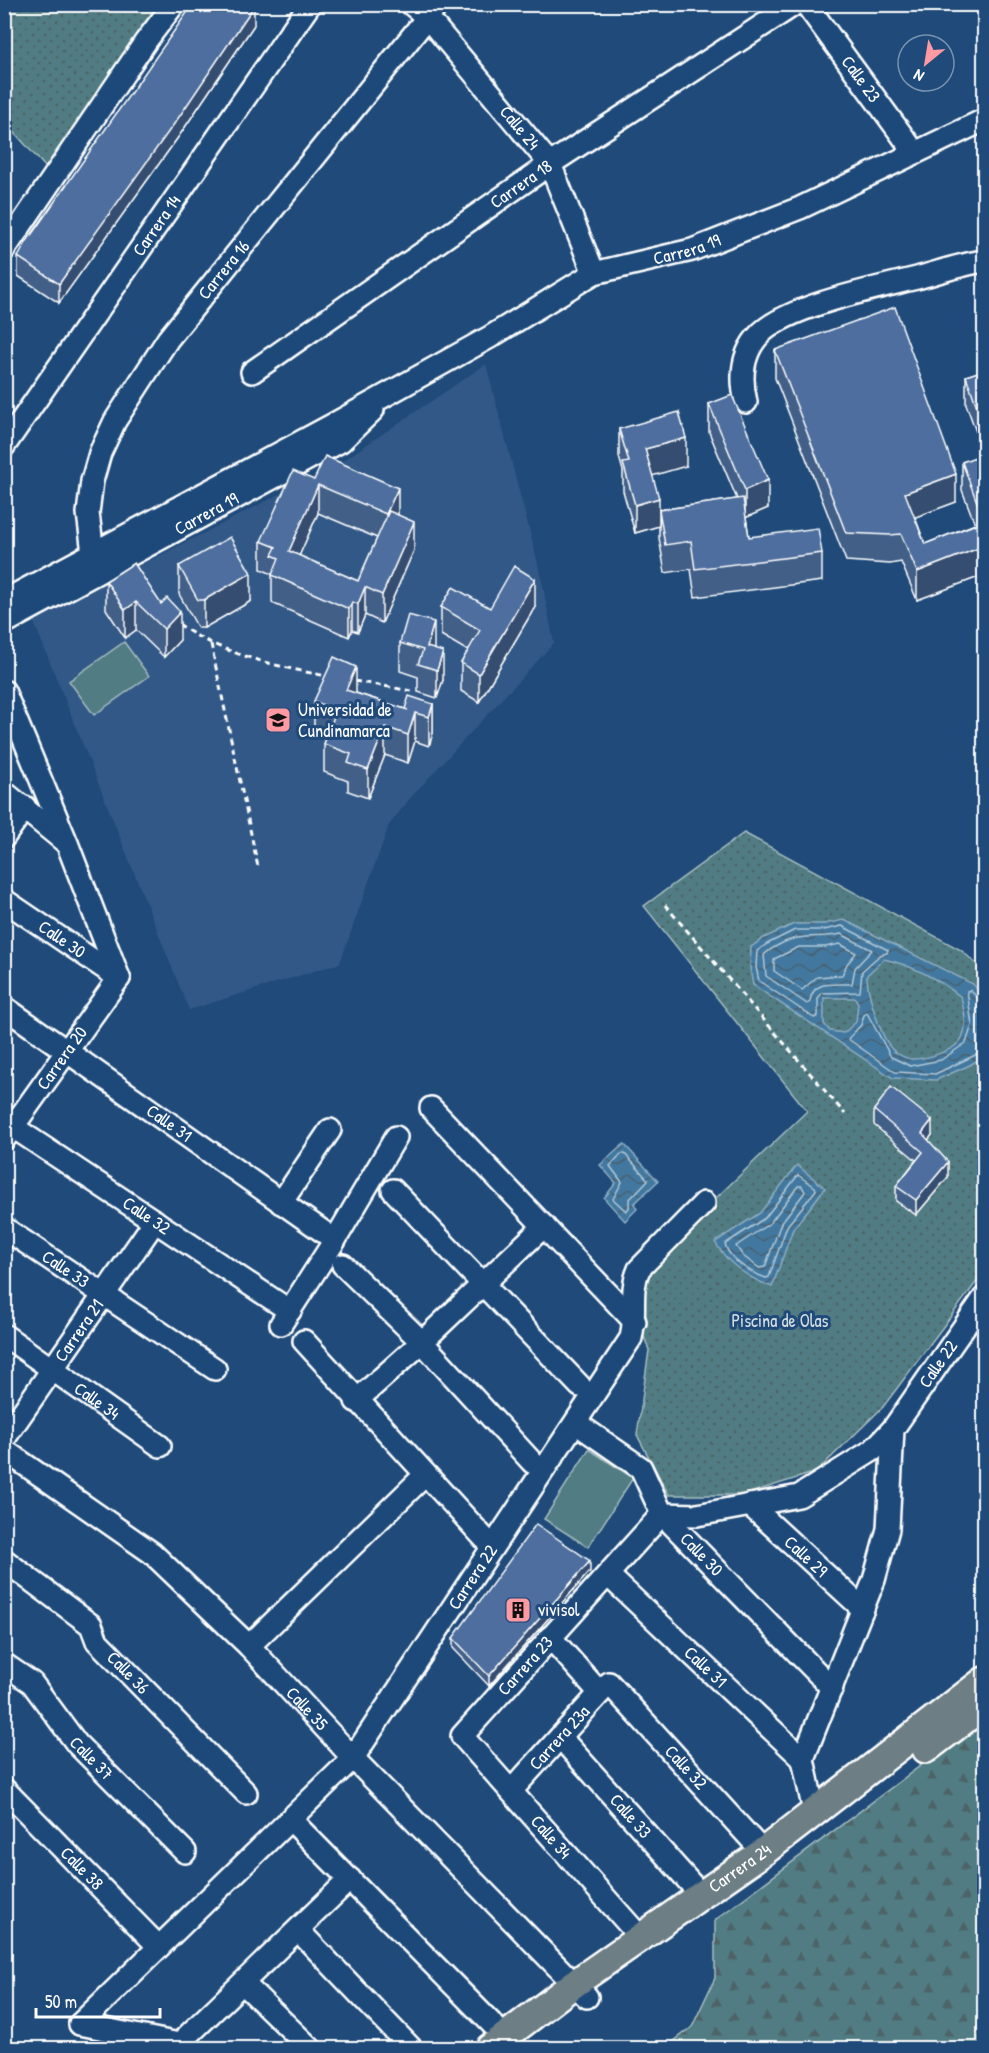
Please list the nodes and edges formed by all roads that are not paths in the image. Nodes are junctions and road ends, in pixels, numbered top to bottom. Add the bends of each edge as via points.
1 (174, 4) edge
2 (310, 4) edge
3 (795, 4) edge
4 (806, 4) edge
5 (426, 9) edge
6 (984, 120) edge
7 (915, 153) junction
8 (550, 164) junction
9 (4, 249) edge
10 (984, 261) edge
11 (594, 273) junction
12 (252, 372) dead end
13 (746, 402) dead end
14 (4, 447) edge
15 (96, 562) junction
16 (4, 601) edge
17 (4, 624) edge
18 (4, 691) edge
19 (4, 792) edge
20 (25, 807) junction
21 (4, 837) edge
22 (67, 843) junction
23 (4, 900) edge
24 (119, 978) junction
25 (4, 1007) edge
26 (66, 1052) junction
27 (431, 1108) dead end
28 (7, 1129) edge
29 (330, 1130) dead end
30 (396, 1137) dead end
31 (393, 1190) dead end
32 (281, 1203) junction
33 (704, 1203) dead end
34 (155, 1221) junction
35 (544, 1226) junction
36 (4, 1228) edge
37 (335, 1240) junction
38 (343, 1264) dead end
39 (482, 1284) junction
40 (105, 1294) junction
41 (984, 1298) edge
42 (635, 1322) junction
43 (4, 1335) edge
44 (304, 1341) dead end
45 (422, 1342) junction
46 (215, 1369) dead end
47 (53, 1370) junction
48 (579, 1386) dead end
49 (356, 1401) junction
50 (576, 1423) junction
51 (893, 1429) junction
52 (4, 1439) edge
53 (160, 1446) dead end
54 (4, 1450) edge
55 (533, 1463) dead end
56 (425, 1475) junction
57 (750, 1506) junction
58 (662, 1514) junction
59 (485, 1539) dead end
60 (4, 1560) edge
61 (608, 1575) junction
62 (862, 1610) junction
63 (550, 1637) junction
64 (249, 1646) junction
65 (4, 1664) edge
66 (984, 1681) edge
67 (604, 1688) junction
68 (832, 1688) junction
69 (984, 1705) edge
70 (462, 1736) joint
71 (560, 1737) junction
72 (353, 1758) junction
73 (803, 1759) junction
74 (4, 1789) edge
75 (510, 1791) junction
76 (246, 1793) dead end
77 (814, 1812) junction
78 (290, 1819) junction
79 (185, 1852) dead end
80 (763, 1852) junction
81 (350, 1879) junction
82 (701, 1895) junction
83 (298, 1930) junction
84 (640, 1937) junction
85 (159, 1947) junction
86 (243, 1983) junction
87 (581, 1991) junction
88 (503, 2044) edge
89 (310, 2049) edge
90 (411, 2049) edge

1 - 9 street
2 - 14 street, Carrera 14
3 - 8 street, Carrera 18
4 - 7 street, Calle 23
5 - 8 street, Calle 24
5 - 15 street, Carrera 16 via 168,339 115,421 100,453 88,513
6 - 7 street, Carrera 19
7 - 11 street, Carrera 19 via 800,208 692,250
8 - 11 street, Calle 24
8 - 12 street, Carrera 18
10 - 13 street via 835,299 785,318 761,334 747,354 742,384
11 - 15 street, Carrera 19 via 395,389 341,441
15 - 16 street, Carrera 19
15 - 17 street, Carrera 19
18 - 22 street
19 - 20 street
20 - 21 street
20 - 22 street
22 - 24 street
23 - 24 street, Calle 30
24 - 26 street, Carrera 20
25 - 26 street, Calle 31
26 - 28 street, Carrera 20
26 - 32 street, Calle 31
27 - 35 street
28 - 34 street, Calle 32
29 - 32 street
30 - 37 street
31 - 39 street
32 - 37 street, Calle 31
33 - 42 street via 639,1269 634,1291
34 - 37 street, Calle 32 via 285,1318
34 - 40 street, Carrera 21
35 - 39 street
35 - 42 street
36 - 40 street, Calle 33
38 - 45 street
39 - 45 street
39 - 48 street
40 - 46 street, Calle 33
40 - 47 street, Carrera 21
41 - 51 street, Calle 22
42 - 50 street, Carrera 22 via 631,1338
43 - 47 street, Calle 34
44 - 49 street
45 - 49 street
45 - 55 street
47 - 52 street, Carrera 21
47 - 53 street, Calle 34
49 - 56 street
50 - 58 street, Calle 30 via 641,1468
50 - 72 street, Carrera 22
51 - 57 street, Calle 22 via 873,1449 799,1496
51 - 62 street via 888,1529
54 - 64 street, Calle 35 via 152,1552
56 - 59 street
56 - 64 street
57 - 58 street, Calle 22 via 697,1515
57 - 62 street, Calle 29
58 - 61 street, Carrera 23
58 - 68 street, Calle 30
60 - 76 street, Calle 36 via 91,1625 97,1641
61 - 63 street, Carrera 23
61 - 73 street, Calle 31
62 - 68 street
63 - 67 street, Calle 32
63 - 70 street, Carrera 23
64 - 72 street, Calle 35
65 - 79 street, Calle 37 via 32,1683 77,1744
66 - 77 main road, Carrera 24
67 - 71 street, Carrera 23a
67 - 80 street, Calle 32
68 - 73 street
69 - 87 main road, Carrera 24 via 852,1804
70 - 75 street, Calle 34
71 - 75 street, Carrera 23a
71 - 82 street, Calle 33
72 - 78 street, Carrera 22
72 - 87 street, Calle 35
73 - 77 street
74 - 85 street, Calle 38
75 - 84 street, Calle 34
77 - 80 main road, Carrera 24
78 - 81 street
78 - 85 street, Carrera 22
80 - 82 main road, Carrera 24
81 - 83 street
81 - 88 street
82 - 84 main road, Carrera 24
83 - 86 street
83 - 90 street
84 - 87 main road, Carrera 24
85 - 86 street, Carrera 22 via 81,2024 179,2044
86 - 89 street
87 - 88 main road, Carrera 24

